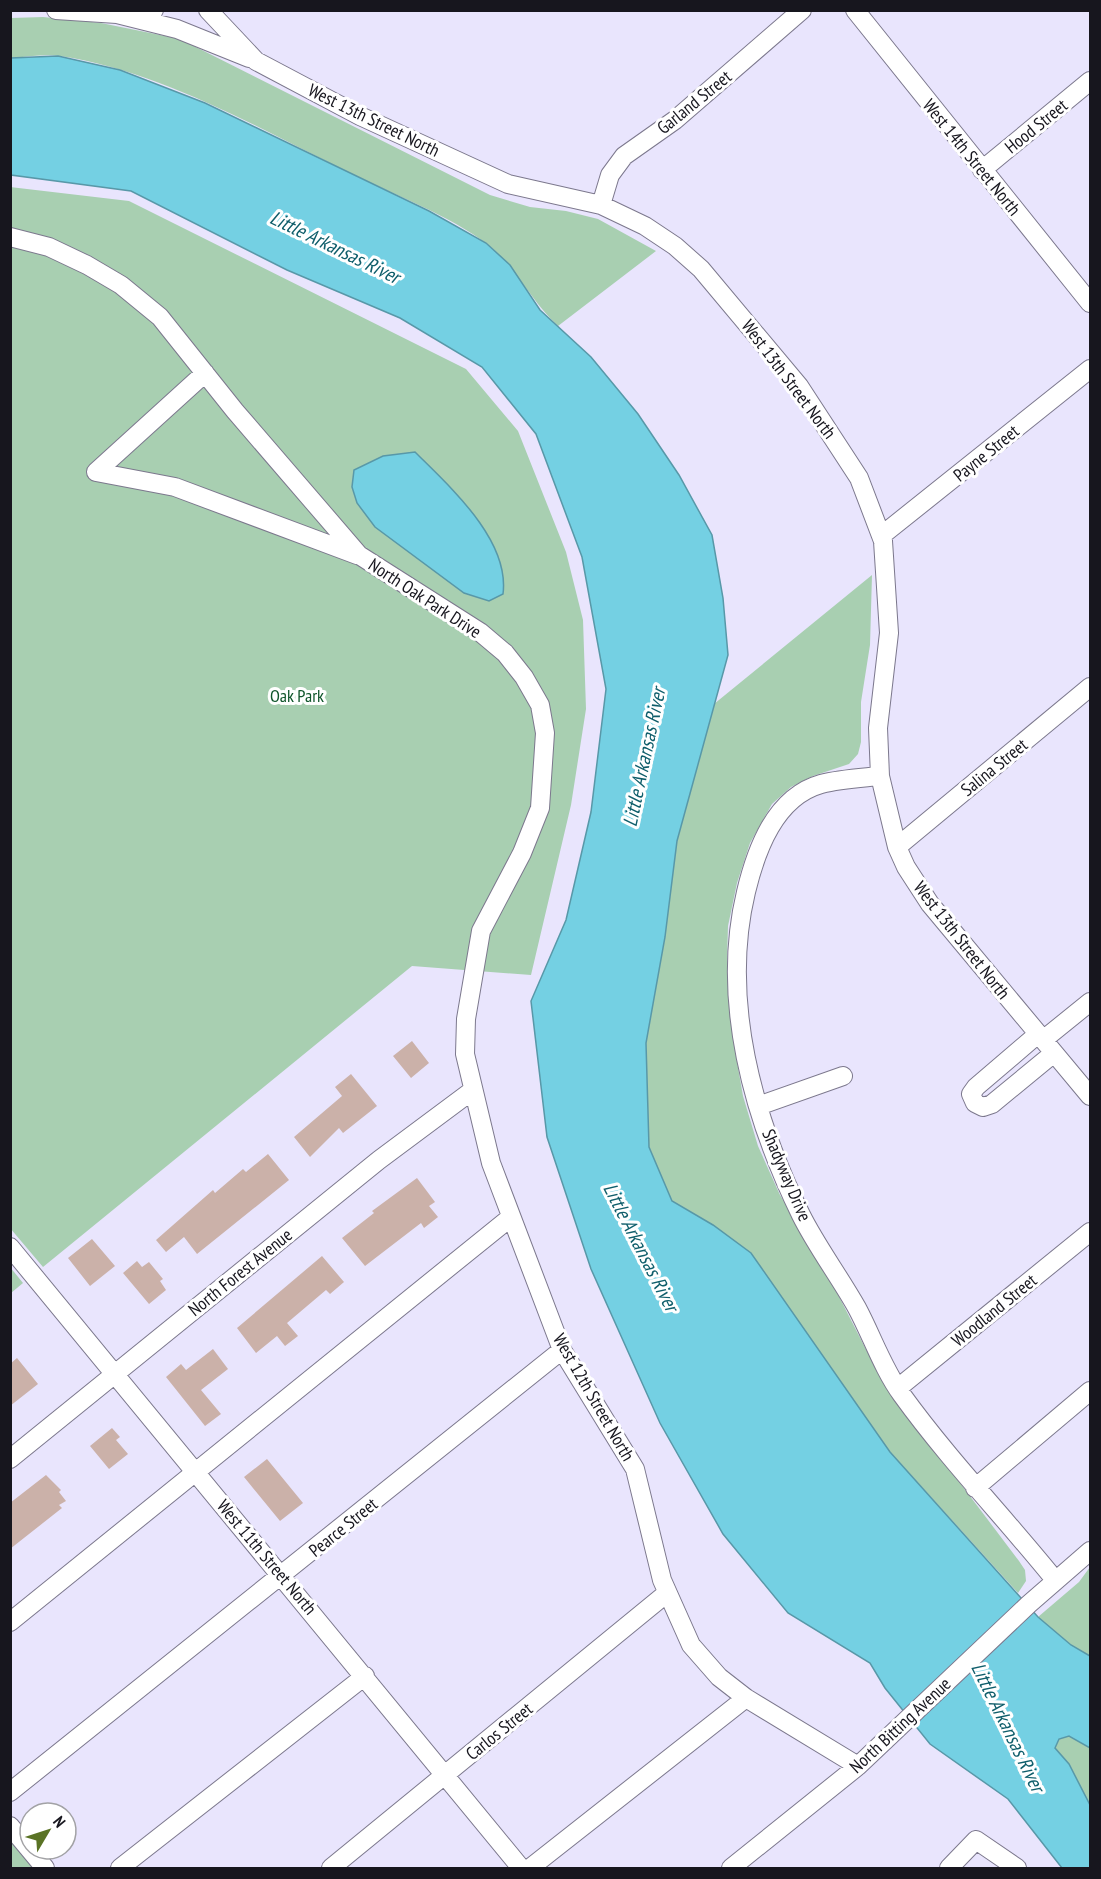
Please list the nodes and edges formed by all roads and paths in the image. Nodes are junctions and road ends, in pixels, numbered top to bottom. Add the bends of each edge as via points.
1 (56, 10) edge
2 (154, 10) edge
3 (208, 10) edge
4 (802, 10) edge
5 (855, 10) edge
6 (120, 12) edge
7 (256, 61) junction
8 (1090, 81) edge
9 (982, 170) junction
10 (601, 205) junction
11 (10, 237) edge
12 (1090, 303) edge
13 (1090, 369) edge
14 (205, 373) junction
15 (881, 536) junction
16 (359, 555) junction
17 (1090, 687) edge
18 (880, 776) junction
19 (897, 846) junction
20 (1090, 1002) edge
21 (1045, 1042) junction
22 (843, 1076) dead end
23 (474, 1090) junction
24 (1090, 1096) edge
25 (758, 1106) junction
26 (511, 1217) junction
27 (1090, 1232) edge
28 (10, 1247) edge
29 (562, 1350) junction
30 (115, 1374) junction
31 (898, 1388) junction
32 (1090, 1391) edge
33 (10, 1459) edge
34 (197, 1473) junction
35 (975, 1488) junction
36 (1090, 1551) edge
37 (282, 1576) junction
38 (1055, 1580) junction
39 (667, 1593) junction
40 (10, 1622) edge
41 (365, 1676) junction
42 (746, 1698) junction
43 (858, 1766) junction
44 (445, 1775) junction
45 (10, 1792) edge
46 (10, 1826) edge
47 (45, 1869) edge
48 (120, 1869) edge
49 (331, 1869) edge
50 (521, 1869) edge
51 (530, 1869) edge
52 (731, 1869) edge
53 (949, 1869) edge
54 (1017, 1869) edge

1 - 6 street
2 - 6 street
3 - 7 street, West 13th Street North
4 - 10 street, Garland Street via 675,120 624,156 610,176
5 - 9 street, West 14th Street North
6 - 7 street via 177,29
7 - 10 street, West 13th Street North via 360,116 508,184
8 - 9 street, Hood Street
9 - 12 street, West 14th Street North
10 - 15 street, West 13th Street North via 675,246 726,296 800,386 833,434 859,478
11 - 14 street, North Oak Park Drive via 49,247 121,285 160,317
13 - 15 street, Payne Street
14 - 16 street, North Oak Park Drive
14 - 16 street via 96,472 175,488
15 - 18 street, West 13th Street North via 889,633 878,728
16 - 23 street, North Oak Park Drive via 480,632 512,661 540,705 545,733 540,808 522,853 481,931 472,973 465,1054
17 - 19 street, Salina Street
18 - 19 street, West 13th Street North
18 - 25 street, Shadyway Drive via 820,785 785,805 769,829 750,875 735,963 749,1080
19 - 21 street, West 13th Street North via 930,904
20 - 21 street
21 - 24 street, West 13th Street North
22 - 25 street
23 - 26 street, West 12th Street North via 491,1163
23 - 30 street, North Forest Avenue via 379,1160
25 - 31 street, Shadyway Drive via 802,1216 857,1308
26 - 29 street, West 12th Street North
26 - 34 street
27 - 31 street, Woodland Street
28 - 30 street, West 11th Street North
29 - 37 street, Pearce Street
29 - 39 street, West 12th Street North via 635,1469
30 - 33 street, North Forest Avenue
30 - 34 street, West 11th Street North
31 - 35 street, Shadyway Drive
32 - 35 street
34 - 37 street, West 11th Street North
34 - 40 street
35 - 38 street, Shadyway Drive
36 - 38 street, North Bitting Avenue
37 - 41 street, West 11th Street North
37 - 45 street, Pearce Street
38 - 43 street, North Bitting Avenue
39 - 42 street, West 12th Street North via 690,1645 719,1677
39 - 44 street, Carlos Street
41 - 44 street, West 11th Street North
41 - 48 street
42 - 43 street, West 12th Street North
42 - 51 street
43 - 52 street, North Bitting Avenue
44 - 49 street, Carlos Street
44 - 50 street, West 11th Street North
46 - 47 street
53 - 54 street via 976,1840

